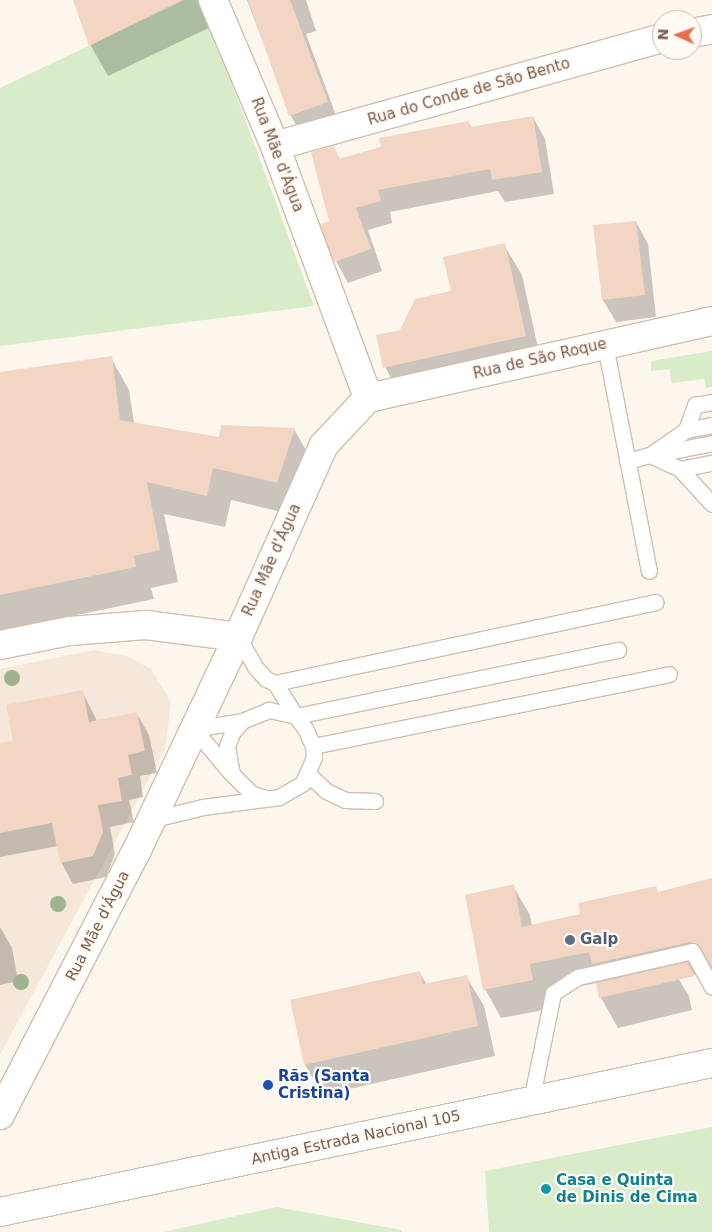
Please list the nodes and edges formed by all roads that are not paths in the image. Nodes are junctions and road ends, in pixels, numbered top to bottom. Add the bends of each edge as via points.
1 (213, 0) edge
2 (652, 41) edge
3 (276, 146) junction
4 (712, 321) edge
5 (605, 345) junction
6 (368, 398) junction
7 (712, 402) edge
8 (712, 425) edge
9 (686, 430) junction
10 (712, 443) edge
11 (650, 455) junction
12 (627, 461) junction
13 (712, 463) edge
14 (680, 469) junction
15 (712, 504) edge
16 (649, 571) dead end
17 (655, 602) dead end
18 (238, 637) junction
19 (0, 646) edge
20 (618, 650) dead end
21 (669, 674) dead end
22 (276, 683) junction
23 (296, 716) junction
24 (242, 721) junction
25 (194, 729) junction
26 (313, 746) junction
27 (232, 774) junction
28 (308, 774) junction
29 (266, 798) junction
30 (375, 801) dead end
31 (150, 820) junction
32 (712, 987) edge
33 (712, 1064) edge
34 (530, 1101) junction
35 (0, 1115) edge
36 (0, 1212) edge

1 - 3 street, Rua Mãe d'Água
2 - 3 street, Rua do Conde de São Bento
3 - 6 street, Rua Mãe d'Água
4 - 5 street, Rua de São Roque
5 - 6 street, Rua de São Roque
5 - 12 lane
6 - 18 street, Rua Mãe d'Água via 324,445
7 - 9 lane via 695,405
8 - 9 lane
9 - 11 lane
10 - 11 lane
11 - 12 lane
11 - 14 lane
12 - 16 lane
13 - 14 lane
14 - 15 lane
17 - 22 lane
18 - 19 street via 146,625 70,631
18 - 22 lane via 255,666 266,679
18 - 25 street, Rua Mãe d'Água
20 - 23 lane
21 - 26 lane
22 - 23 lane
23 - 24 lane via 269,710
23 - 26 lane
24 - 25 lane
24 - 27 lane via 227,746
25 - 27 lane
25 - 31 street, Rua Mãe d'Água
26 - 28 lane
27 - 29 lane via 252,794
28 - 29 lane via 292,792
28 - 30 lane via 326,791 345,800
29 - 31 lane via 203,807
31 - 35 street, Rua Mãe d'Água
32 - 34 lane via 692,951 578,977 553,993
33 - 34 street, Antiga Estrada Nacional 105
34 - 36 street, Antiga Estrada Nacional 105

